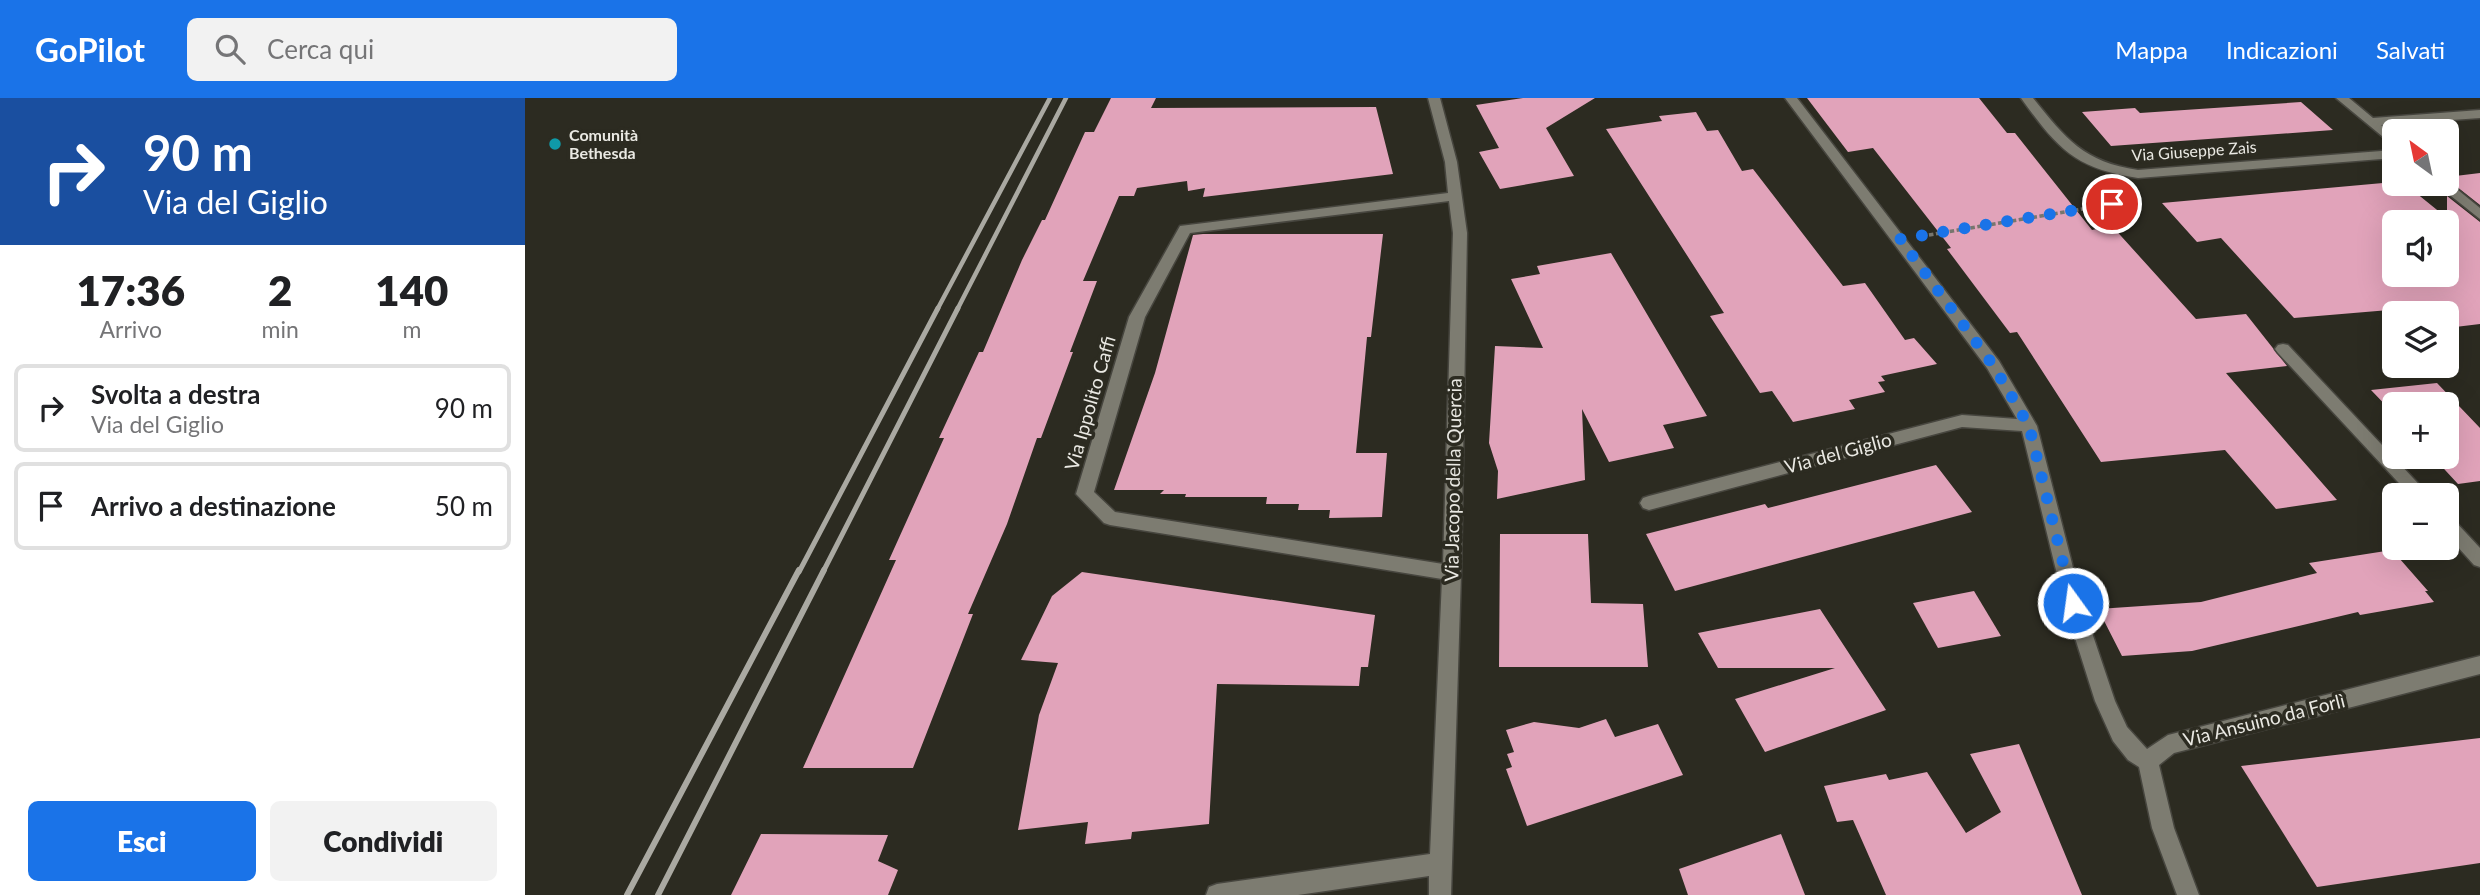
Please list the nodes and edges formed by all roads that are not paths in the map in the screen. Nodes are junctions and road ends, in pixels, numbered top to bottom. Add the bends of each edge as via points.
1 (1434, 98) edge
2 (1791, 98) edge
3 (2027, 98) edge
4 (2342, 98) edge
5 (2480, 114) edge
6 (2370, 122) junction
7 (2382, 132) edge
8 (2382, 155) edge
9 (1457, 196) junction
10 (2457, 196) edge
11 (2480, 215) edge
12 (2283, 349) dead end
13 (2029, 426) junction
14 (2409, 483) edge
15 (1649, 503) dead end
16 (2459, 537) edge
17 (2480, 560) edge
18 (1452, 573) junction
19 (2480, 665) edge
20 (2148, 761) junction
21 (1439, 864) junction
22 (1217, 895) edge
23 (1440, 895) edge
24 (2188, 895) edge

1 - 9 street, Via Jacopo della Quercia
2 - 13 street via 1993,365
3 - 8 street, Via Giuseppe Zais via 2071,153 2113,172 2138,174
4 - 6 street
5 - 6 street
6 - 7 street
9 - 18 street, Via Jacopo della Quercia
9 - 18 street, Via Ippolito Caffi via 1185,229 1137,317 1085,494 1110,518
10 - 11 street
12 - 14 street
13 - 15 street, Via del Giglio via 1962,421
13 - 20 street via 2073,603 2105,701 2120,734 2134,753
16 - 17 street
18 - 21 street, Via Jacopo della Quercia
19 - 20 street, Via Ansuino da Forlì via 2206,734 2168,745
20 - 24 street via 2163,828
21 - 22 street
21 - 23 street, Via Jacopo della Quercia

